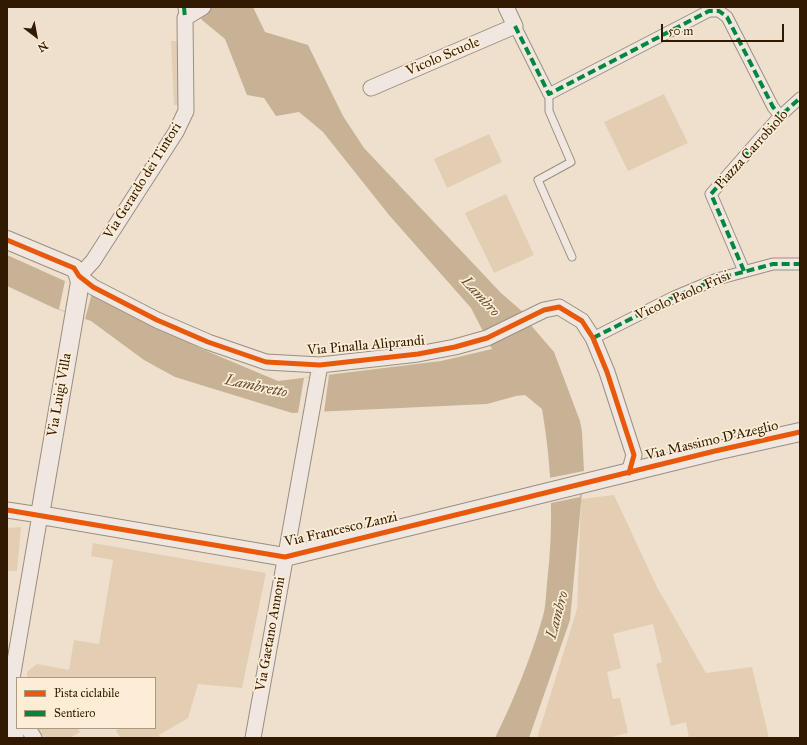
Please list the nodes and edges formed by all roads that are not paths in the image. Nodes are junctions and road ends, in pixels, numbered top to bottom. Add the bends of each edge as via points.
1 (506, 7) edge
2 (192, 11) edge
3 (515, 26) junction
4 (371, 88) dead end
5 (549, 94) junction
6 (800, 98) edge
7 (780, 116) junction
8 (7, 240) edge
9 (572, 257) dead end
10 (800, 264) edge
11 (744, 271) junction
12 (80, 282) junction
13 (593, 338) junction
14 (319, 369) junction
15 (800, 432) edge
16 (629, 473) junction
17 (7, 510) edge
18 (40, 515) junction
19 (285, 557) junction
20 (8, 689) edge
21 (16, 708) edge
22 (29, 729) edge
23 (16, 738) edge
24 (34, 738) edge
25 (253, 738) edge

1 - 3 street
2 - 12 street, Via Gerardo dei Tintori via 186,111 176,132
3 - 4 street, Vicolo Scuole
3 - 5 street
5 - 7 street via 709,11 719,11 727,17
5 - 9 lane via 549,111 571,162 538,180
6 - 7 street, Piazza Carrobiolo
7 - 11 street, Piazza Carrobiolo via 712,194
8 - 12 street, Via Pinalla Aliprandi via 74,268
10 - 11 street, Vicolo Paolo Frisi via 773,264
11 - 13 street, Vicolo Paolo Frisi via 674,297
12 - 14 street, Via Pinalla Aliprandi via 208,342 266,362
12 - 18 street, Via Luigi Villa
13 - 14 street, Via Pinalla Aliprandi via 582,322 559,307 544,310 486,338 455,347
13 - 16 street, Via Pinalla Aliprandi via 634,455
14 - 19 street, Via Gaetano Annoni
15 - 16 street, Via Massimo D'Azeglio
16 - 19 street, Via Francesco Zanzi
17 - 18 street
18 - 19 street, Via Francesco Zanzi
18 - 20 street
19 - 25 street, Via Gaetano Annoni
20 - 21 street
20 - 23 street
22 - 24 street

